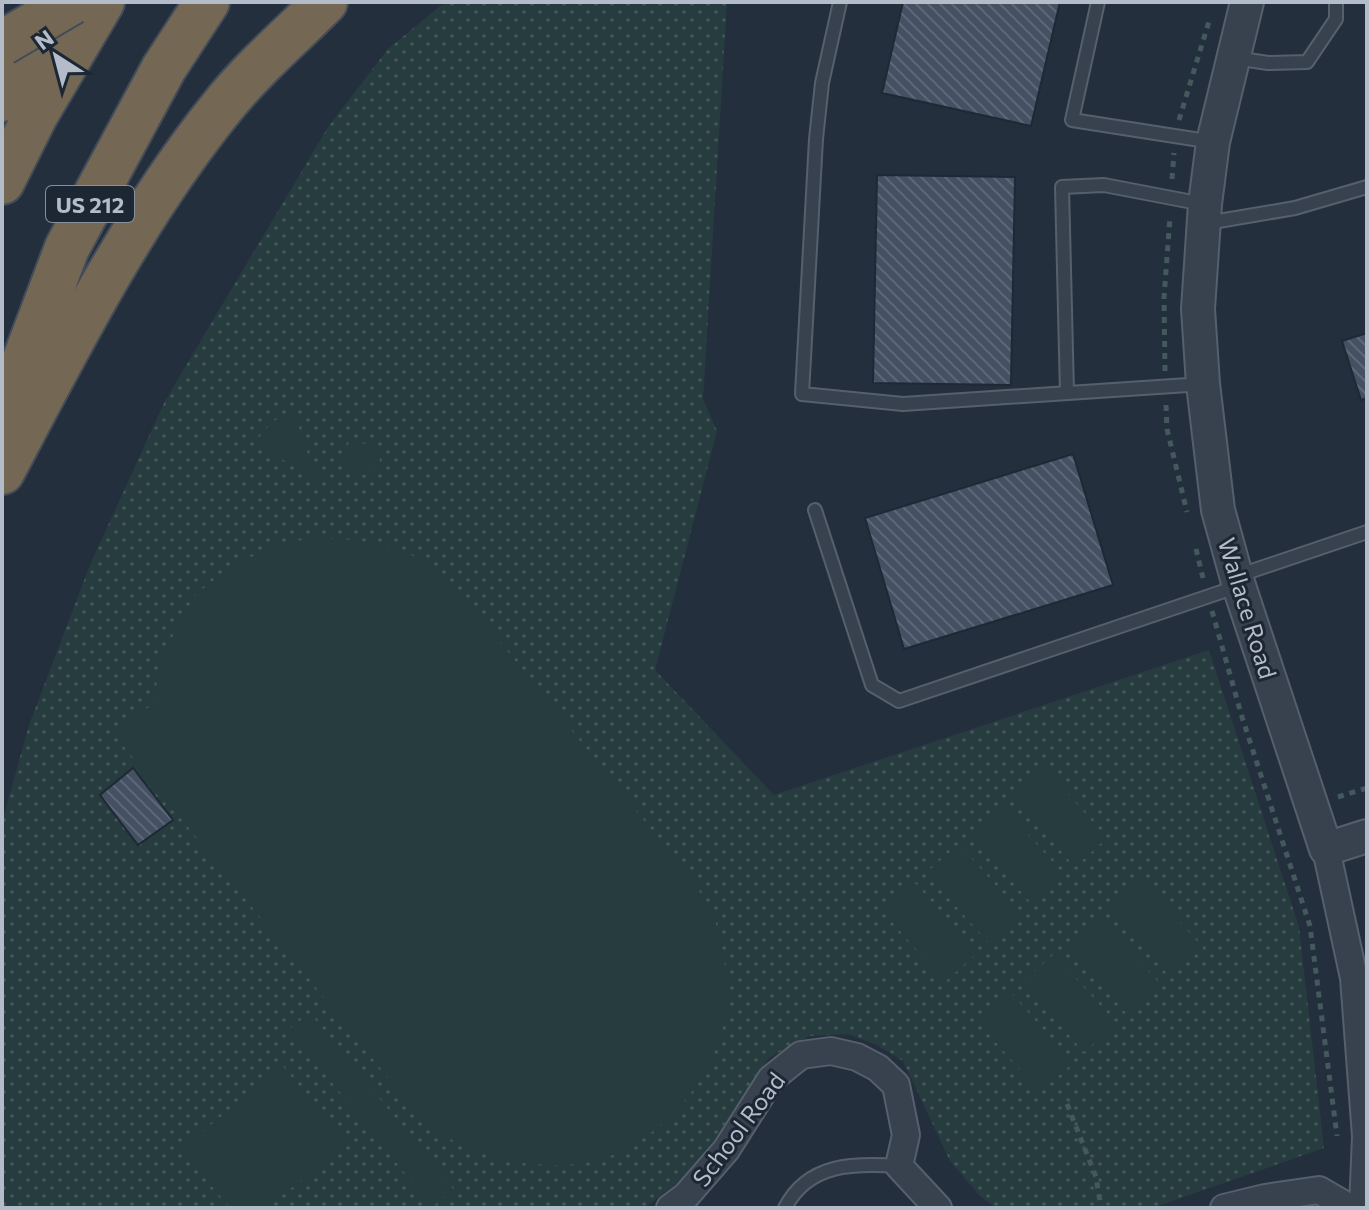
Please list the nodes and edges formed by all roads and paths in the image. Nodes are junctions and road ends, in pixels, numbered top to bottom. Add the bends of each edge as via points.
1 (48, 2) edge
2 (72, 2) edge
3 (102, 2) edge
4 (207, 2) edge
5 (325, 2) edge
6 (840, 2) edge
7 (1098, 2) edge
8 (1247, 2) edge
9 (1336, 2) edge
10 (2, 43) edge
11 (1231, 58) junction
12 (2, 99) edge
13 (1213, 142) junction
14 (2, 182) edge
15 (1367, 187) edge
16 (1204, 214) junction
17 (1203, 384) junction
18 (1067, 393) junction
19 (2, 420) edge
20 (2, 472) edge
21 (815, 510) dead end
22 (1367, 532) edge
23 (1238, 581) junction
24 (1367, 836) edge
25 (1326, 849) junction
26 (1067, 1104) dead end
27 (899, 1166) junction
28 (670, 1208) edge
29 (785, 1208) edge
30 (938, 1208) edge
31 (1101, 1208) edge
32 (1224, 1208) edge
33 (1350, 1208) edge
34 (1363, 1208) edge

1 - 12 highway
2 - 10 highway, bridge
3 - 14 highway
4 - 19 highway, US 212 via 164,68 67,248
5 - 20 highway via 223,105 146,213
6 - 18 lane via 816,139 802,394 903,404
7 - 13 lane via 1072,120
8 - 11 street, Wallace Road
9 - 11 lane via 1336,19 1307,62
11 - 13 street, Wallace Road
13 - 16 street, Wallace Road
15 - 16 lane via 1295,208
16 - 17 street, Wallace Road via 1198,309
16 - 18 lane via 1104,185 1062,187
17 - 18 lane
17 - 23 street, Wallace Road via 1218,510
21 - 23 lane via 872,685 899,701
22 - 23 lane
23 - 25 street, Wallace Road
24 - 25 street
25 - 34 street, Wallace Road via 1354,978 1366,1136
26 - 31 path via 1096,1177
27 - 28 street, School Road via 906,1135 896,1085 857,1057 831,1051 801,1055 771,1079 726,1150
27 - 29 lane via 835,1167 806,1180
27 - 30 street
32 - 33 street via 1319,1190

